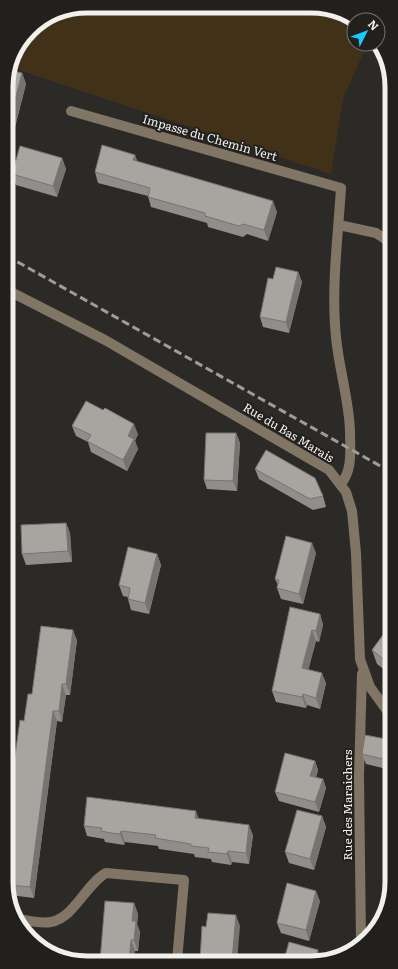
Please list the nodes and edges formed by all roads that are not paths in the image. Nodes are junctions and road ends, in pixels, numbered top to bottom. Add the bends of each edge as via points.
1 (71, 111) dead end
2 (339, 225) junction
3 (385, 239) edge
4 (13, 293) edge
5 (341, 484) junction
6 (362, 668) junction
7 (385, 708) edge
8 (24, 920) edge
9 (361, 937) edge
10 (177, 956) edge

1 - 2 street, Impasse du Chemin Vert via 341,188
2 - 3 street via 376,233
2 - 5 street via 335,294 336,338 348,415 350,449 348,472
4 - 5 street, Rue du Bas Marais via 105,340 308,457 329,470
5 - 6 street, Rue du Bas Marais via 350,501 354,526 358,641
6 - 7 street, Rue du Bas Marais via 370,687
6 - 9 street, Rue des Maraichers via 359,776
8 - 10 street via 44,923 57,920 68,913 94,882 106,873 184,880

